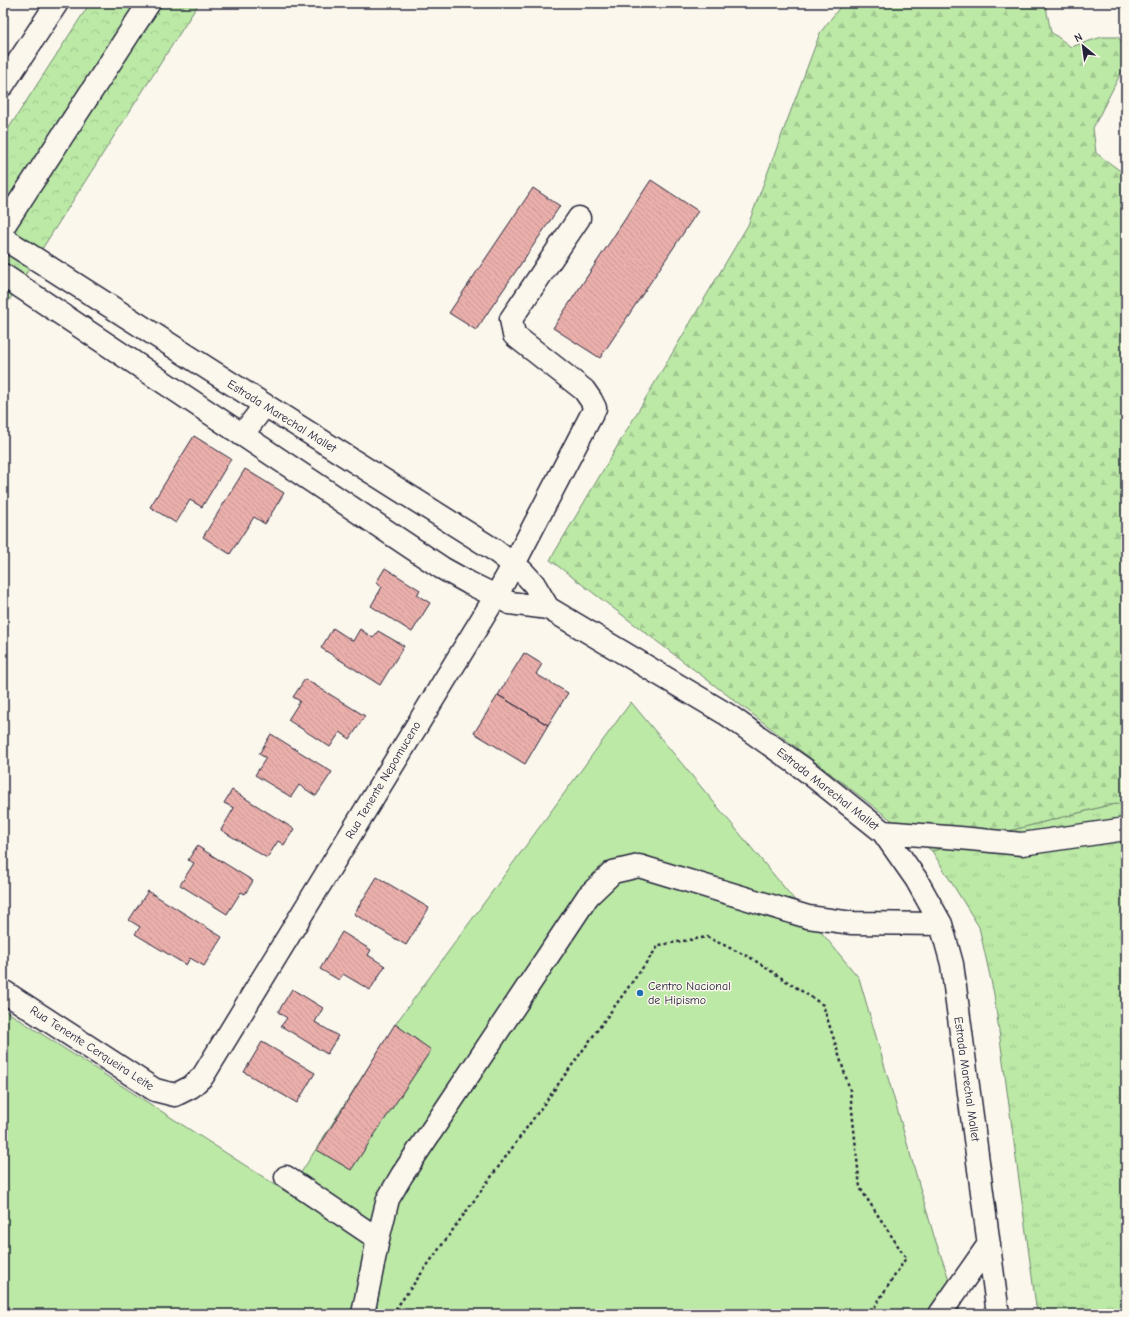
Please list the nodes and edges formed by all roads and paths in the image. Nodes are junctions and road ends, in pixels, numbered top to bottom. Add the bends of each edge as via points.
1 (57, 3) edge
2 (149, 3) edge
3 (3, 85) edge
4 (579, 218) dead end
5 (3, 227) edge
6 (3, 238) edge
7 (3, 276) edge
8 (264, 405) junction
9 (242, 435) junction
10 (514, 564) junction
11 (496, 596) junction
12 (548, 608) junction
13 (1126, 829) edge
14 (883, 832) junction
15 (941, 924) junction
16 (3, 991) edge
17 (203, 1076) joint
18 (286, 1177) dead end
19 (378, 1239) junction
20 (989, 1244) junction
21 (363, 1314) edge
22 (392, 1314) edge
23 (870, 1314) edge
24 (940, 1314) edge
25 (998, 1314) edge

1 - 3 street
2 - 5 street
4 - 10 street, Rua Tenente Nepomuceno via 511,319 514,335 584,390 595,408
6 - 8 street, Estrada Marechal Mallet
7 - 9 street, Estrada Marechal Mallet
8 - 9 street
8 - 10 street, Estrada Marechal Mallet
9 - 11 street, Estrada Marechal Mallet via 442,568
10 - 11 street, Rua Tenente Nepomuceno
10 - 12 street, Estrada Marechal Mallet via 534,584
11 - 12 street, Estrada Marechal Mallet via 510,602
11 - 17 street, Rua Tenente Nepomuceno
12 - 14 street, Estrada Marechal Mallet via 728,715 804,769
13 - 14 street via 1022,844
14 - 15 street, Estrada Marechal Mallet via 916,879
15 - 19 street via 852,923 808,917 639,866 613,872 588,896 402,1175 388,1199
15 - 20 street, Estrada Marechal Mallet via 952,964
16 - 17 street, Rua Tenente Cerqueira Leite via 155,1090 176,1095 191,1088
18 - 19 street
19 - 21 street
20 - 24 street
20 - 25 street, Estrada Marechal Mallet
22 - 23 path via 659,945 707,936 751,958 823,1005 850,1090 860,1188 906,1258

